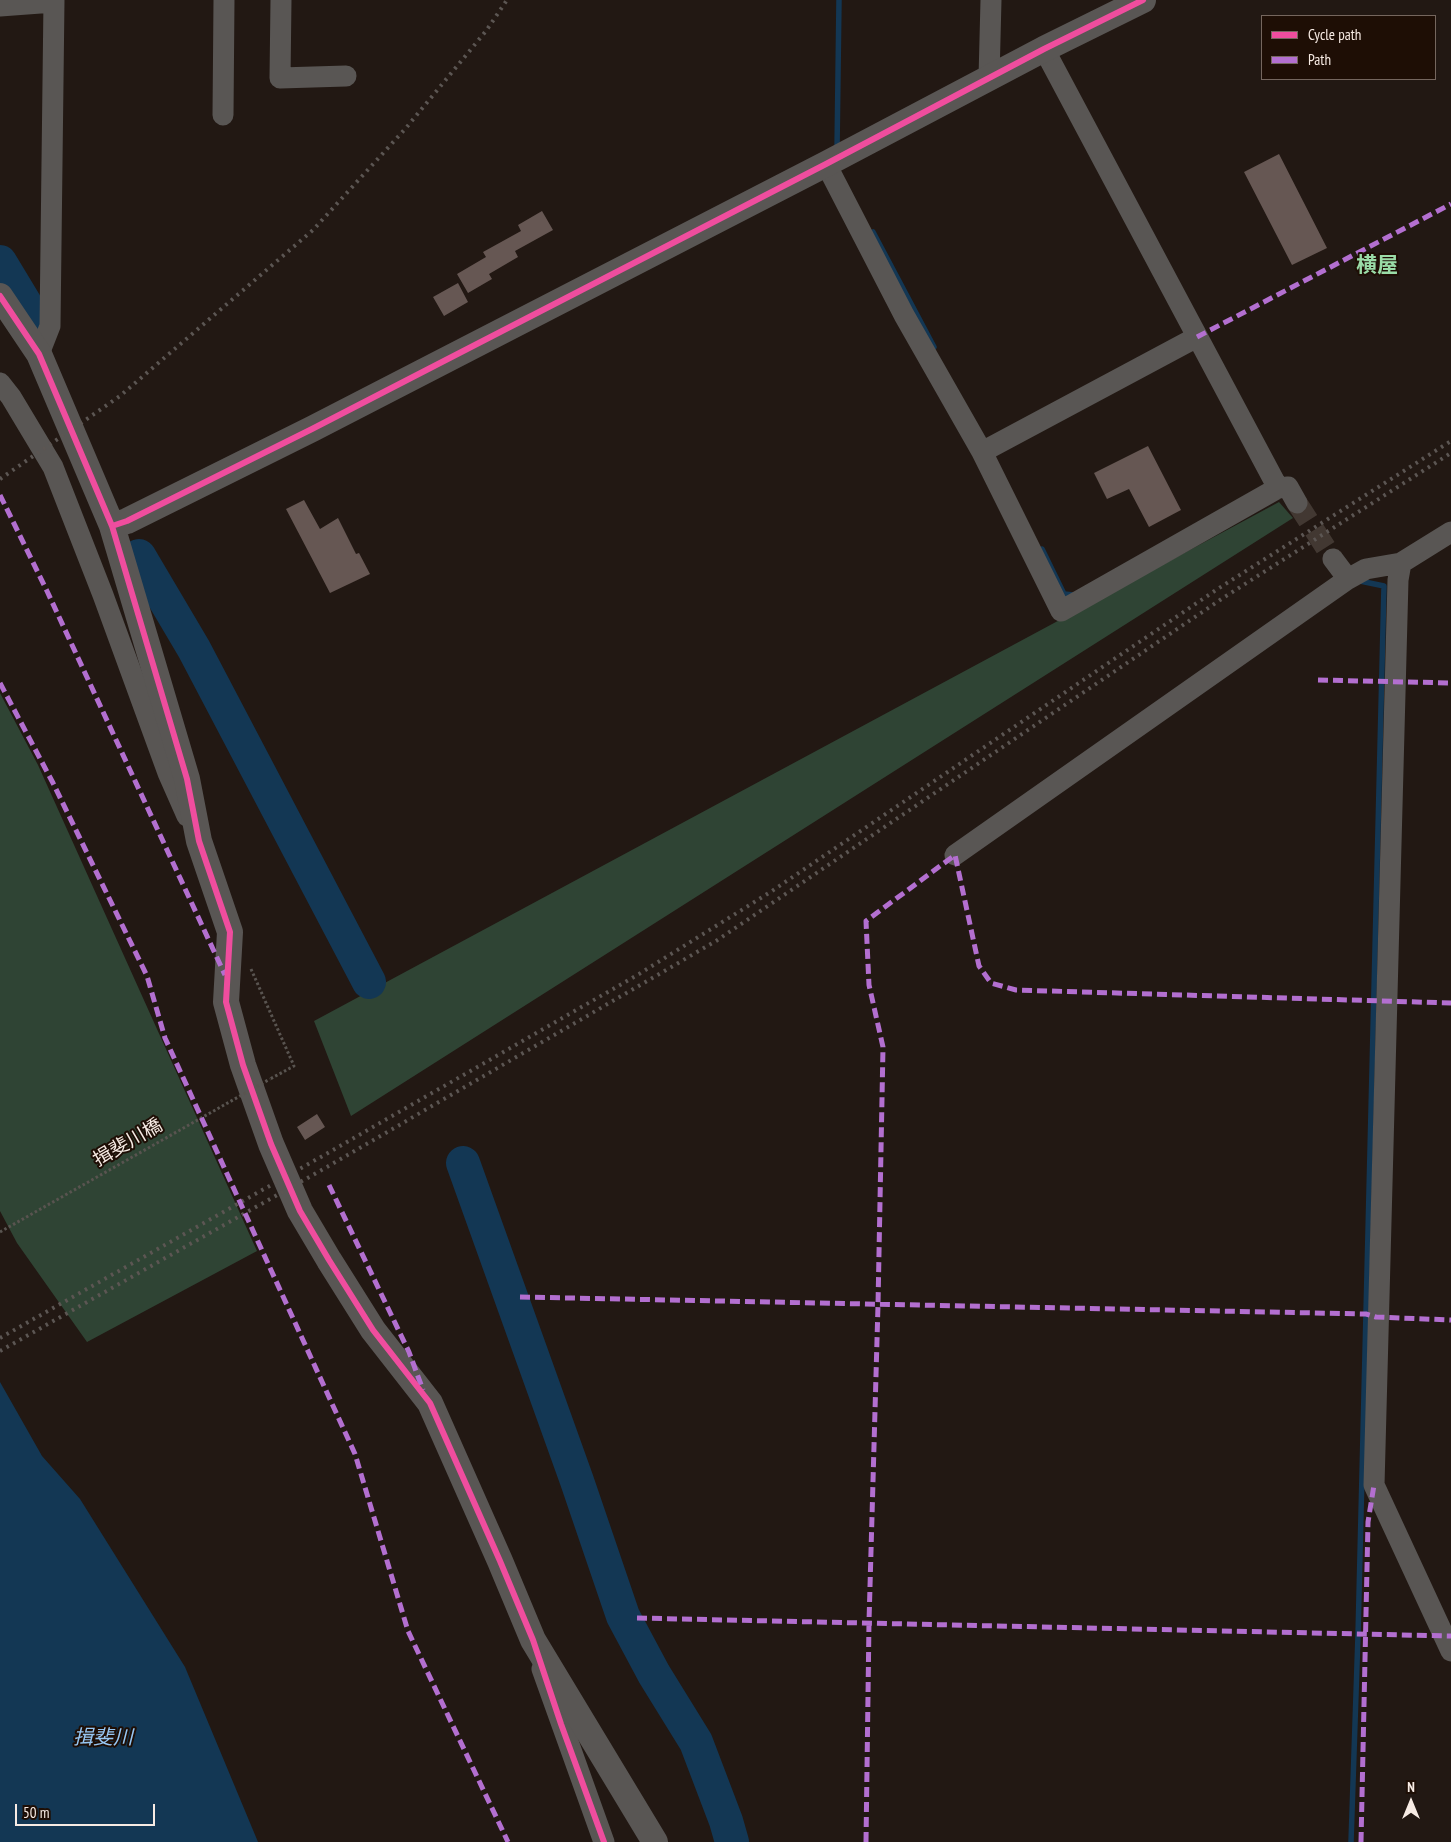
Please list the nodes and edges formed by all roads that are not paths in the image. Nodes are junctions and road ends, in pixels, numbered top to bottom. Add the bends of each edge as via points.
1 (224, 0) edge
2 (281, 0) edge
3 (991, 0) edge
4 (1143, 0) edge
5 (54, 1) edge
6 (0, 6) edge
7 (1044, 48) junction
8 (346, 76) dead end
9 (989, 78) junction
10 (223, 115) dead end
11 (826, 164) junction
12 (0, 296) edge
13 (1196, 337) junction
14 (39, 354) junction
15 (0, 383) edge
16 (982, 452) junction
17 (1278, 488) junction
18 (1297, 503) tunnel mouth
19 (112, 526) junction
20 (1451, 532) edge
21 (1333, 559) tunnel mouth
22 (1401, 562) junction
23 (1348, 579) junction
24 (199, 842) junction
25 (956, 855) dead end
26 (533, 1640) junction
27 (1451, 1651) edge
28 (604, 1842) edge
29 (655, 1842) edge

1 - 10 street
2 - 8 street via 280,78
3 - 9 street
4 - 7 street
5 - 6 street
5 - 14 street via 50,326
7 - 9 street
7 - 13 street
9 - 11 street
11 - 16 street via 904,315
11 - 19 street via 312,429
12 - 14 street
13 - 16 street
13 - 17 street
14 - 19 street
15 - 24 street via 53,467 168,773
16 - 17 street via 1061,611
17 - 18 street via 1288,487
19 - 24 street via 188,779
20 - 22 street
21 - 23 street
22 - 23 street via 1366,569
22 - 27 street via 1374,1484
23 - 25 street
24 - 26 street via 230,932 226,1002 243,1065 271,1144 300,1211 329,1260 373,1330 430,1403
26 - 28 street
26 - 29 street

